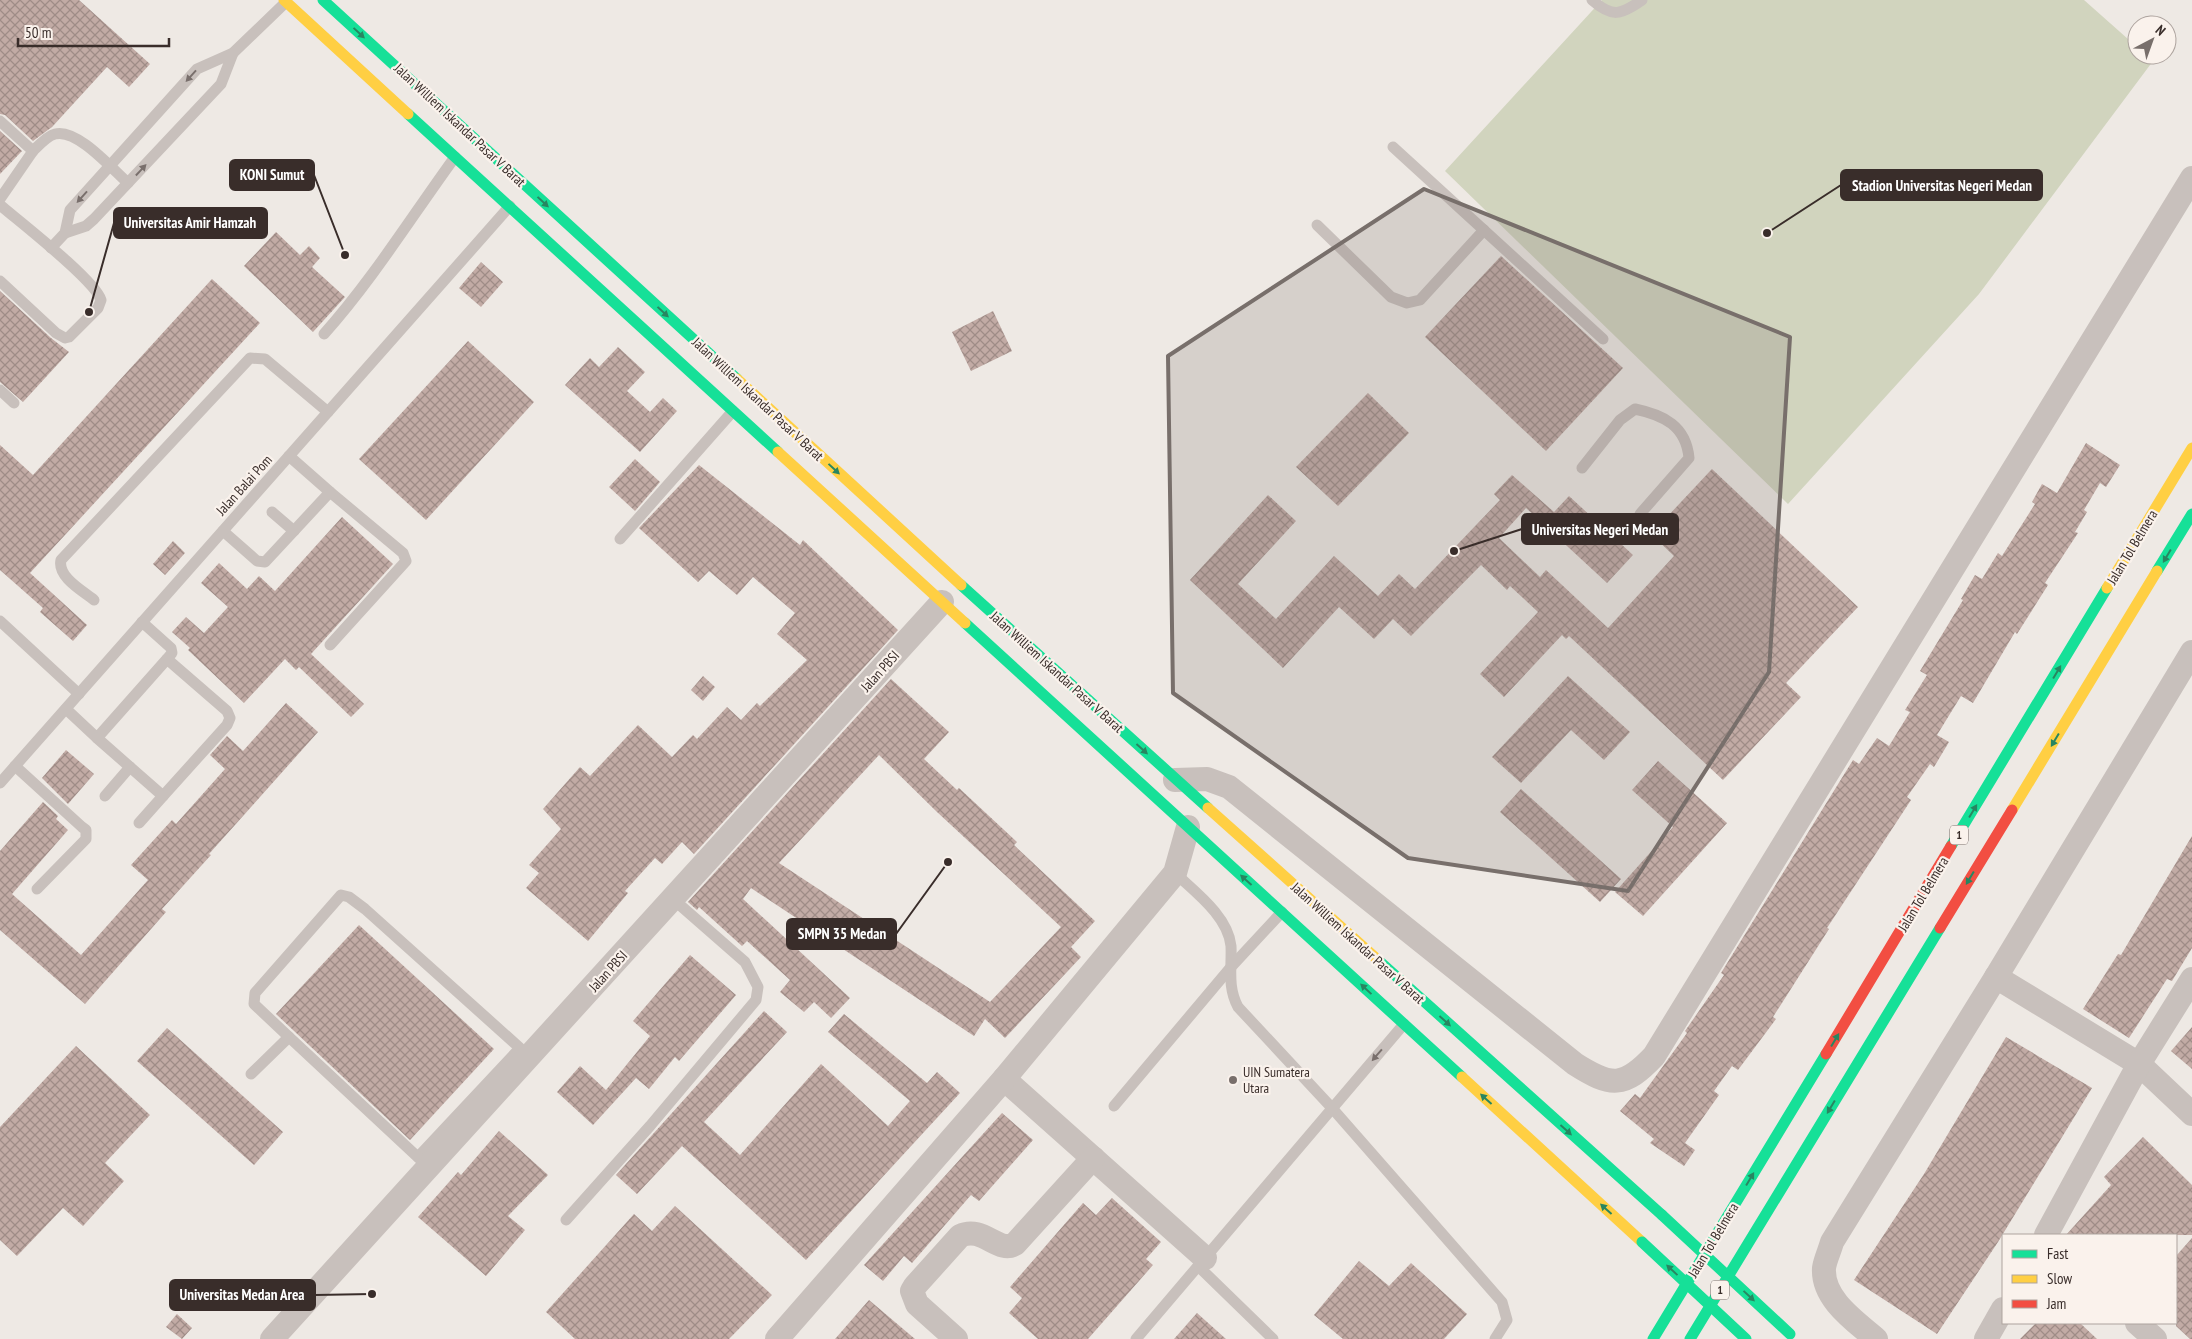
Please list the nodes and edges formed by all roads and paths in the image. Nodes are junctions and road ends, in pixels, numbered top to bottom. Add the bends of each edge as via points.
1 (323, 0) edge
2 (1592, 0) edge
3 (1642, 0) edge
4 (285, 1) edge
5 (233, 53) junction
6 (0, 121) edge
7 (1393, 147) dead end
8 (33, 151) junction
9 (456, 157) junction
10 (109, 166) junction
11 (2192, 178) edge
12 (128, 183) junction
13 (518, 197) junction
14 (0, 199) edge
15 (0, 205) edge
16 (1317, 225) dead end
17 (1484, 230) junction
18 (65, 233) junction
19 (51, 248) junction
20 (0, 281) edge
21 (324, 334) dead end
22 (1602, 339) dead end
23 (713, 376) junction
24 (0, 390) edge
25 (14, 403) dead end
26 (733, 411) junction
27 (328, 412) junction
28 (2192, 448) edge
29 (290, 456) junction
30 (1582, 468) dead end
31 (330, 492) junction
32 (272, 512) dead end
33 (1640, 514) dead end
34 (2192, 514) edge
35 (223, 531) junction
36 (294, 531) junction
37 (620, 538) dead end
38 (94, 600) dead end
39 (942, 602) junction
40 (0, 621) edge
41 (142, 622) junction
42 (330, 645) dead end
43 (2192, 652) edge
44 (167, 660) junction
45 (79, 694) junction
46 (66, 709) junction
47 (97, 738) junction
48 (15, 766) junction
49 (130, 767) junction
50 (1175, 780) junction
51 (0, 783) edge
52 (105, 796) dead end
53 (163, 796) junction
54 (140, 822) dead end
55 (1188, 827) junction
56 (1175, 873) junction
57 (37, 888) dead end
58 (674, 898) junction
59 (1282, 912) junction
60 (1231, 967) junction
61 (1996, 977) junction
62 (2192, 979) edge
63 (1404, 1024) junction
64 (289, 1037) junction
65 (2139, 1064) junction
66 (251, 1074) dead end
67 (1004, 1079) junction
68 (1114, 1106) dead end
69 (1332, 1108) junction
70 (2192, 1114) edge
71 (1093, 1158) junction
72 (424, 1162) junction
73 (566, 1220) dead end
74 (2047, 1234) edge
75 (1201, 1262) junction
76 (2002, 1312) edge
77 (2138, 1324) edge
78 (1793, 1336) edge
79 (272, 1339) edge
80 (777, 1339) edge
81 (956, 1339) edge
82 (1136, 1339) edge
83 (1273, 1339) edge
84 (1495, 1339) edge
85 (1653, 1339) edge
86 (1690, 1339) edge
87 (1746, 1339) edge
88 (1876, 1339) edge
89 (1986, 1339) edge
90 (2155, 1339) edge

1 -> 13 main road, Jalan Williem Iskandar Pasar V Barat
2 - 3 lane via 1616,14 1627,11
4 - 5 lane
4 - 9 main road, Jalan Williem Iskandar Pasar V Barat
5 -> 10 lane via 197,70
12 -> 5 lane via 221,84
6 - 8 lane
7 - 17 lane
8 - 10 lane via 53,134 68,134 76,136
8 - 14 lane
9 - 13 main road, Jalan Williem Iskandar Pasar V Barat
9 - 21 lane via 425,196 374,272
10 - 12 lane
10 -> 18 lane via 70,210
11 - 50 street via 1654,1056 1629,1079 1620,1082 1606,1080 1575,1064 1229,787 1208,779
12 - 18 lane via 86,226
13 -> 23 main road, Jalan Williem Iskandar Pasar V Barat
13 - 23 main road, Jalan Williem Iskandar Pasar V Barat
13 - 27 lane, Jalan Balai Pom
15 - 19 lane
16 - 17 lane via 1391,297 1407,303 1420,300
17 - 22 lane
18 - 19 lane
19 - 20 lane via 96,291 101,300 98,308 69,337 56,333
23 - 26 main road, Jalan Williem Iskandar Pasar V Barat
23 -> 50 main road, Jalan Williem Iskandar Pasar V Barat
24 - 25 lane
26 - 37 lane
26 - 39 main road, Jalan Williem Iskandar Pasar V Barat
27 - 29 lane, Jalan Balai Pom
27 - 38 lane via 265,359 250,358 61,560 59,566 64,575
85 -> 28 main road, Jalan Tol Belmera / 1
29 - 31 lane
29 - 35 lane, Jalan Balai Pom
30 - 33 lane via 1620,420 1635,409 1666,420 1684,435 1689,458
31 - 36 lane
31 - 42 lane via 403,553 406,561
32 - 36 lane
34 -> 86 main road, 1
35 - 36 lane via 263,563
35 - 41 lane, Jalan Balai Pom
39 - 55 main road, Jalan Williem Iskandar Pasar V Barat
39 - 58 street, Jalan PBSI
40 - 45 lane
41 - 44 lane via 172,648
41 - 45 lane, Jalan Balai Pom
43 - 61 street
44 - 47 lane
44 - 53 lane via 230,718
45 - 46 lane, Jalan Balai Pom
46 - 47 lane
46 - 48 lane, Jalan Balai Pom
47 - 49 lane
48 - 51 lane, Jalan Balai Pom
48 - 57 lane via 82,827 86,835 86,839
49 - 52 lane
49 - 53 lane
50 -> 78 main road, Jalan Williem Iskandar Pasar V Barat, bridge
53 - 54 lane
55 - 56 street
59 -> 55 main road, Jalan Williem Iskandar Pasar V Barat
56 - 60 lane via 1227,930
56 - 67 street
58 - 72 street, Jalan PBSI
58 - 73 lane via 745,962 758,988 756,1000
59 - 60 lane
63 -> 59 main road, Jalan Williem Iskandar Pasar V Barat
60 - 68 lane
60 - 69 lane via 1231,990 1238,1006
61 - 65 street
61 - 88 street via 1832,1242 1824,1266 1831,1295
62 - 65 street
63 -> 69 lane
87 -> 63 main road, Jalan Williem Iskandar Pasar V Barat, bridge
64 - 66 lane
64 - 72 lane
64 - 72 lane via 254,1004 255,993 327,910 341,895 346,895 520,1048
65 - 70 street
65 - 74 street
67 - 71 street
67 - 80 street
69 - 75 lane
69 - 84 lane via 1502,1302 1506,1320
71 - 75 street
71 - 81 street via 1015,1244 1002,1246 981,1235 967,1233 960,1236 915,1286 913,1296 917,1304
72 - 79 street, Jalan PBSI
75 - 82 lane
75 - 83 lane
76 - 89 street
77 - 90 street

